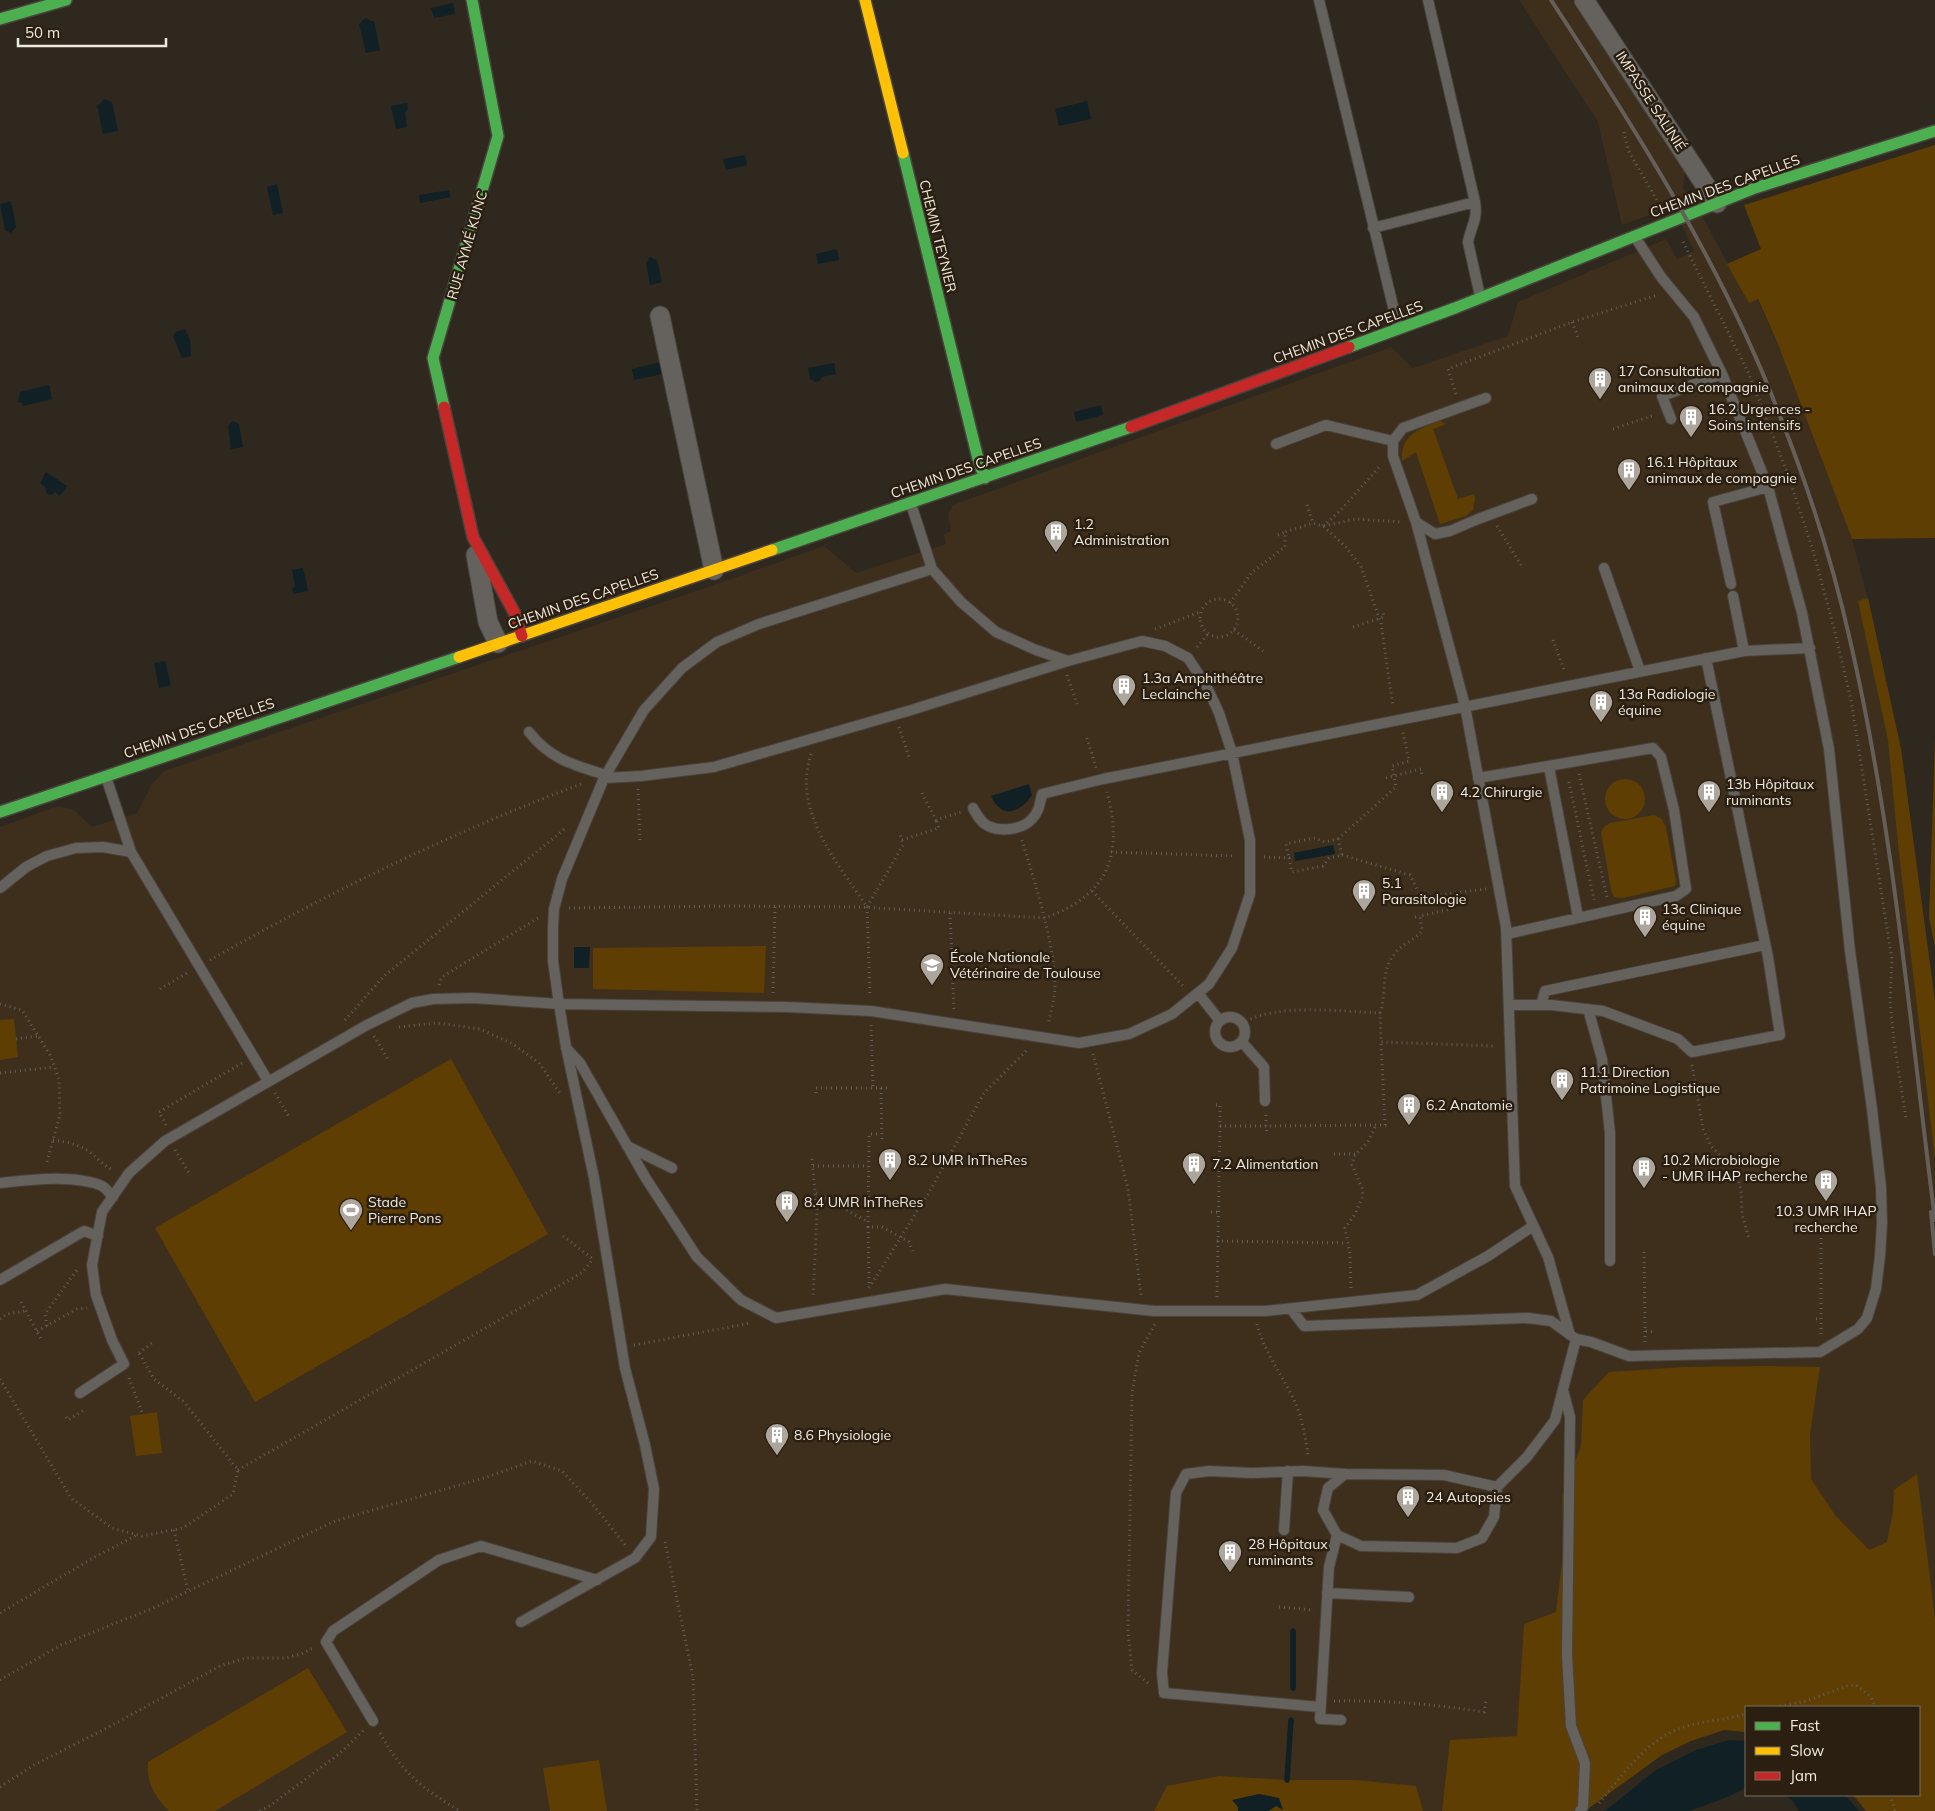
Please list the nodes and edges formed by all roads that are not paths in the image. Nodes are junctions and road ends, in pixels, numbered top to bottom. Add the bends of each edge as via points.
1 (66, 0) edge
2 (472, 0) edge
3 (865, 0) edge
4 (1318, 0) edge
5 (1428, 0) edge
6 (1584, 0) edge
7 (0, 19) edge
8 (1935, 131) edge
9 (1475, 202) junction
10 (1717, 203) junction
11 (1373, 228) junction
12 (1635, 236) junction
13 (1480, 298) junction
14 (660, 316) dead end
15 (1398, 329) junction
16 (1722, 374) junction
17 (1486, 398) dead end
18 (1669, 415) road end
19 (1393, 441) junction
20 (1276, 444) dead end
21 (985, 478) junction
22 (1768, 488) junction
23 (461, 489) junction
24 (1532, 499) dead end
25 (911, 503) junction
26 (1416, 522) junction
27 (473, 537) junction
28 (1604, 568) dead end
29 (932, 569) junction
30 (714, 570) junction
31 (1731, 584) dead end
32 (1733, 596) dead end
33 (522, 636) junction
34 (498, 643) junction
35 (1810, 648) junction
36 (1744, 650) junction
37 (1706, 658) junction
38 (1068, 660) junction
39 (1640, 671) junction
40 (1465, 706) junction
41 (529, 732) dead end
42 (1232, 753) junction
43 (1548, 767) junction
44 (105, 776) junction
45 (605, 776) junction
46 (1478, 778) junction
47 (973, 808) dead end
48 (0, 812) edge
49 (131, 852) junction
50 (0, 887) edge
51 (1578, 917) junction
52 (1507, 934) junction
53 (1765, 944) junction
54 (1196, 995) junction
55 (559, 1004) junction
56 (1509, 1005) junction
57 (1541, 1005) junction
58 (1588, 1009) junction
59 (1220, 1021) junction
60 (1242, 1042) junction
61 (566, 1047) junction
62 (268, 1081) junction
63 (1265, 1101) road end
64 (627, 1146) junction
65 (672, 1168) dead end
66 (0, 1183) edge
67 (113, 1197) junction
68 (1533, 1226) junction
69 (98, 1236) junction
70 (1610, 1260) dead end
71 (0, 1280) edge
72 (1292, 1309) junction
73 (1573, 1337) junction
74 (1563, 1389) junction
75 (80, 1394) dead end
76 (1288, 1471) junction
77 (1345, 1474) junction
78 (1497, 1486) junction
79 (1284, 1530) dead end
80 (1337, 1535) junction
81 (596, 1580) junction
82 (1327, 1593) junction
83 (1409, 1597) dead end
84 (521, 1622) dead end
85 (1321, 1704) junction
86 (1341, 1720) dead end
87 (373, 1721) road end
88 (1580, 1811) edge

1 - 7 street
2 - 23 street, RUE AYMÉ KUNC via 498,136 434,358
3 - 21 street, CHEMIN TEYNIER
4 - 11 lane
5 - 9 lane
6 - 10 street, IMPASSE SALINIÉ
8 - 10 street, CHEMIN DES CAPELLES
9 - 11 lane
9 - 13 lane via 1476,222 1468,242
10 - 12 street, CHEMIN DES CAPELLES
11 - 15 lane
12 - 13 street, CHEMIN DES CAPELLES
12 - 16 lane via 1661,277 1694,317
13 - 15 street, CHEMIN DES CAPELLES
14 - 30 street
15 - 21 street, CHEMIN DES CAPELLES
16 - 18 lane via 1662,396
16 - 22 lane
17 - 19 lane via 1403,428
19 - 20 lane via 1326,425
19 - 26 lane via 1393,456
21 - 25 street, CHEMIN DES CAPELLES
22 - 31 lane via 1713,502
22 - 35 lane
23 - 27 street, RUE AYMÉ KUNC
23 - 33 street, RUE AYMÉ KUNC via 475,524 522,607
24 - 26 lane via 1435,534
25 - 29 lane
25 - 30 street, CHEMIN DES CAPELLES
26 - 40 lane
27 - 33 street, RUE AYMÉ KUNC via 514,612
27 - 34 street, RUE AYMÉ KUNC via 488,622
28 - 39 lane
29 - 38 lane via 961,602 996,632
29 - 45 lane via 759,624 717,642 682,668 644,710
30 - 33 street, CHEMIN DES CAPELLES
32 - 36 lane
33 - 34 street, CHEMIN DES CAPELLES
34 - 44 street, CHEMIN DES CAPELLES
35 - 36 lane
35 - 73 lane via 1829,749 1852,968 1881,1188 1880,1256 1871,1308 1858,1329 1820,1352 1629,1356
36 - 37 lane
37 - 39 lane
37 - 53 lane
38 - 42 lane via 1142,641 1165,646 1188,658 1215,704
38 - 45 lane via 908,711 714,767 638,776
39 - 40 lane
40 - 42 lane
40 - 46 lane
41 - 45 lane via 565,763
42 - 47 lane via 1042,794 1033,819 1019,828 988,826
42 - 54 lane via 1250,840 1250,894 1232,948 1209,984
43 - 46 lane
43 - 51 lane
43 - 51 lane via 1653,748 1661,757 1674,810 1686,889 1676,896
44 - 48 street, CHEMIN DES CAPELLES
44 - 49 lane
45 - 55 lane via 562,879 554,909 553,960
46 - 52 lane
49 - 50 lane via 104,847 76,848 26,866
49 - 62 lane
51 - 52 lane
52 - 56 lane
53 - 57 lane via 1545,991
53 - 58 lane via 1780,1035 1692,1052 1678,1039 1603,1011
54 - 55 lane via 1172,1014 1130,1034 1079,1043 871,1011 773,1006
54 - 59 lane
55 - 61 lane
55 - 62 lane via 473,998 412,1003
56 - 57 lane
56 - 68 lane via 1515,1186
57 - 58 lane
58 - 70 lane via 1602,1059 1610,1133
59 - 60 lane via 1230,1017 1239,1020 1245,1033
59 - 60 lane via 1216,1033 1220,1042 1228,1046
60 - 63 lane via 1264,1067
61 - 64 lane via 580,1063
61 - 81 lane via 594,1178 621,1347 654,1489 652,1537 635,1558
62 - 67 lane via 172,1137 129,1172
64 - 65 lane
64 - 72 lane via 697,1257 741,1300 776,1318 945,1289 1142,1309
66 - 67 lane via 42,1180 94,1183 104,1187
67 - 69 lane via 102,1212
68 - 72 lane via 1488,1256 1417,1295
68 - 73 lane via 1548,1257
69 - 71 lane via 84,1231
69 - 75 lane via 92,1265 96,1295 124,1364
72 - 73 lane via 1304,1326 1528,1318 1551,1321
73 - 74 lane
74 - 78 lane via 1555,1420 1527,1457
74 - 88 lane via 1570,1417 1567,1655 1572,1726 1585,1764 1583,1807
76 - 77 lane
76 - 79 lane
76 - 85 lane via 1186,1474 1176,1493 1162,1673 1164,1693
77 - 78 lane via 1444,1475
77 - 80 lane via 1328,1488 1323,1510
78 - 80 lane via 1494,1517 1482,1538 1456,1548 1361,1546
80 - 82 lane via 1328,1567
81 - 84 lane
81 - 87 lane via 481,1546 440,1560 333,1631 326,1642
82 - 83 lane
82 - 85 lane
85 - 86 lane via 1320,1719

